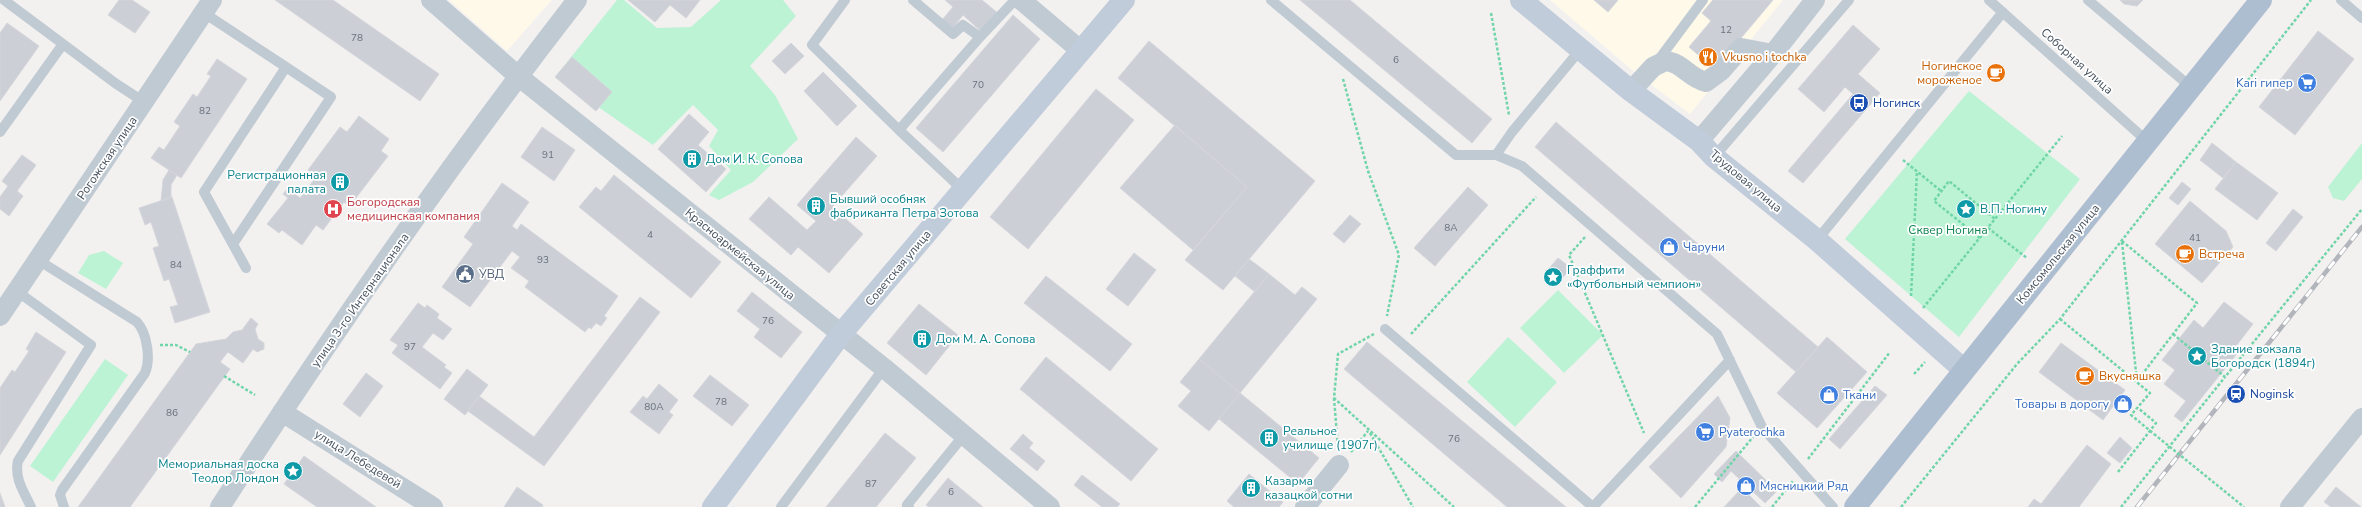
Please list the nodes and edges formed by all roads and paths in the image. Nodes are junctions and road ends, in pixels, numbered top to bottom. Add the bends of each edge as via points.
1 (4, 0) edge
2 (431, 0) edge
3 (577, 0) edge
4 (845, 0) edge
5 (913, 0) edge
6 (1015, 0) edge
7 (1021, 0) edge
8 (1124, 0) edge
9 (1271, 0) edge
10 (1521, 0) edge
11 (1703, 0) edge
12 (1815, 0) edge
13 (1849, 0) edge
14 (1989, 0) edge
15 (2088, 0) edge
16 (2261, 0) edge
17 (2311, 0) edge
18 (2341, 0) edge
19 (208, 7) edge
20 (2003, 12) junction
21 (1491, 13) dead end
22 (2362, 18) edge
23 (980, 37) junction
24 (63, 44) junction
25 (1080, 50) junction
26 (1580, 50) junction
27 (1773, 54) junction
28 (1337, 56) junction
29 (286, 67) junction
30 (1653, 67) junction
31 (518, 76) junction
32 (2192, 88) junction
33 (1631, 91) junction
34 (144, 102) junction
35 (899, 130) junction
36 (0, 132) edge
37 (1512, 132) junction
38 (2062, 136) dead end
39 (1699, 141) junction
40 (2148, 142) junction
41 (1496, 155) junction
42 (1714, 156) junction
43 (1903, 160) dead end
44 (1917, 171) junction
45 (1546, 186) junction
46 (963, 190) junction
47 (1941, 191) junction
48 (2362, 209) edge
49 (1995, 219) junction
50 (1593, 227) junction
51 (1988, 228) junction
52 (1980, 238) junction
53 (1817, 240) junction
54 (2122, 241) junction
55 (233, 244) junction
56 (2027, 258) dead end
57 (38, 260) junction
58 (246, 268) dead end
59 (18, 292) junction
60 (1911, 299) dead end
61 (1921, 310) dead end
62 (0, 316) edge
63 (2060, 319) junction
64 (1385, 329) junction
65 (842, 334) junction
66 (2173, 334) junction
67 (1402, 343) junction
68 (145, 346) junction
69 (190, 352) dead end
70 (1890, 352) dead end
71 (1730, 360) junction
72 (884, 368) junction
73 (1964, 370) junction
74 (224, 376) dead end
75 (2225, 377) junction
76 (2137, 381) junction
77 (255, 395) dead end
78 (1334, 398) junction
79 (2138, 408) junction
80 (282, 412) junction
81 (2362, 418) edge
82 (1762, 427) junction
83 (1368, 431) junction
84 (964, 435) junction
85 (1650, 446) junction
86 (1339, 465) junction
87 (1800, 470) junction
88 (2118, 472) dead end
89 (428, 506) edge
90 (32, 507) edge
91 (64, 507) edge
92 (220, 507) edge
93 (713, 507) edge
94 (781, 507) edge
95 (909, 507) edge
96 (1050, 507) edge
97 (1305, 507) edge
98 (1413, 507) edge
99 (1454, 507) edge
100 (1593, 507) edge
101 (1695, 507) edge
102 (1772, 507) edge
103 (1834, 507) edge
104 (1855, 507) edge
105 (1901, 507) edge
106 (2121, 507) edge
107 (2244, 507) edge
108 (2290, 507) edge

1 - 24 lane
2 - 31 street, Красноармейская улица
3 - 31 street, улица 3-го Интернационала
4 - 35 lane via 812,45
5 - 23 lane via 953,34 963,25
6 - 23 lane
7 - 25 street
8 - 25 street, Советская улица
9 - 28 lane
10 - 26 street, Трудовая улица
11 - 30 lane
12 - 27 street
13 - 42 lane
14 - 20 lane, Соборная улица
15 - 32 lane
16 - 32 main road, Комсомольская улица
17 - 54 path
18 - 22 lane
19 - 29 lane
19 - 34 street, Рогожская улица
20 - 40 lane, Соборная улица
20 - 53 lane
21 - 37 path
23 - 35 lane
24 - 34 lane
24 - 36 lane
25 - 46 street, Советская улица
26 - 33 street, Трудовая улица
26 - 37 lane
27 - 30 street via 1741,48 1721,71 1706,82 1698,81 1673,61 1665,60
27 - 39 street
28 - 41 lane via 1456,155
28 - 64 path via 1368,171 1399,255
29 - 55 lane via 204,192
29 - 55 lane via 331,97
30 - 33 street
31 - 65 street, Красноармейская улица
31 - 80 street, улица 3-го Интернационала
32 - 40 main road, Комсомольская улица
33 - 39 street, Трудовая улица
34 - 57 street, Рогожская улица
35 - 46 lane
37 - 41 lane
38 - 49 path
39 - 42 street, Трудовая улица
40 - 73 main road, Комсомольская улица
41 - 45 lane via 1522,166
42 - 53 street, Трудовая улица
43 - 44 path
44 - 47 path
44 - 60 path
45 - 50 lane
45 - 67 path
46 - 65 street, Советская улица
47 - 49 path via 1949,181
47 - 52 path via 1934,201
48 - 75 path
49 - 51 path
50 - 71 lane via 1717,334
50 - 85 path via 1569,255
51 - 52 path
51 - 56 path
52 - 61 path
53 - 73 street, Трудовая улица
54 - 63 path
54 - 66 path via 2197,303
54 - 76 path
55 - 58 lane
57 - 59 street, Рогожская улица
57 - 68 lane via 137,322 142,329
59 - 62 street, Рогожская улица
59 - 90 lane via 91,345 18,461 16,470 19,482
63 - 76 path
63 - 105 path via 2017,364
64 - 67 lane
64 - 78 path via 1338,354
65 - 72 street, Красноармейская улица
65 - 93 street, Советская улица
66 - 75 path
66 - 76 path
67 - 100 lane
68 - 69 path via 176,345
68 - 91 lane via 148,359 145,373 62,490 60,495
70 - 87 path
71 - 82 lane
71 - 85 lane
72 - 84 street, Красноармейская улица
72 - 94 lane
73 - 104 main road, Комсомольская улица
74 - 77 path
75 - 106 path
76 - 79 path via 2150,392
78 - 83 path
78 - 86 path
79 - 88 path via 2156,423
79 - 107 path, bridge via 2131,415
80 - 89 street, улица Лебедевой
80 - 92 street, улица 3-го Интернационала
81 - 108 street
82 - 87 lane
82 - 101 path
83 - 86 path
83 - 98 path
83 - 99 path
84 - 95 lane via 907,505
84 - 96 street, Красноармейская улица
85 - 100 lane
86 - 97 street
87 - 102 path
87 - 103 lane

